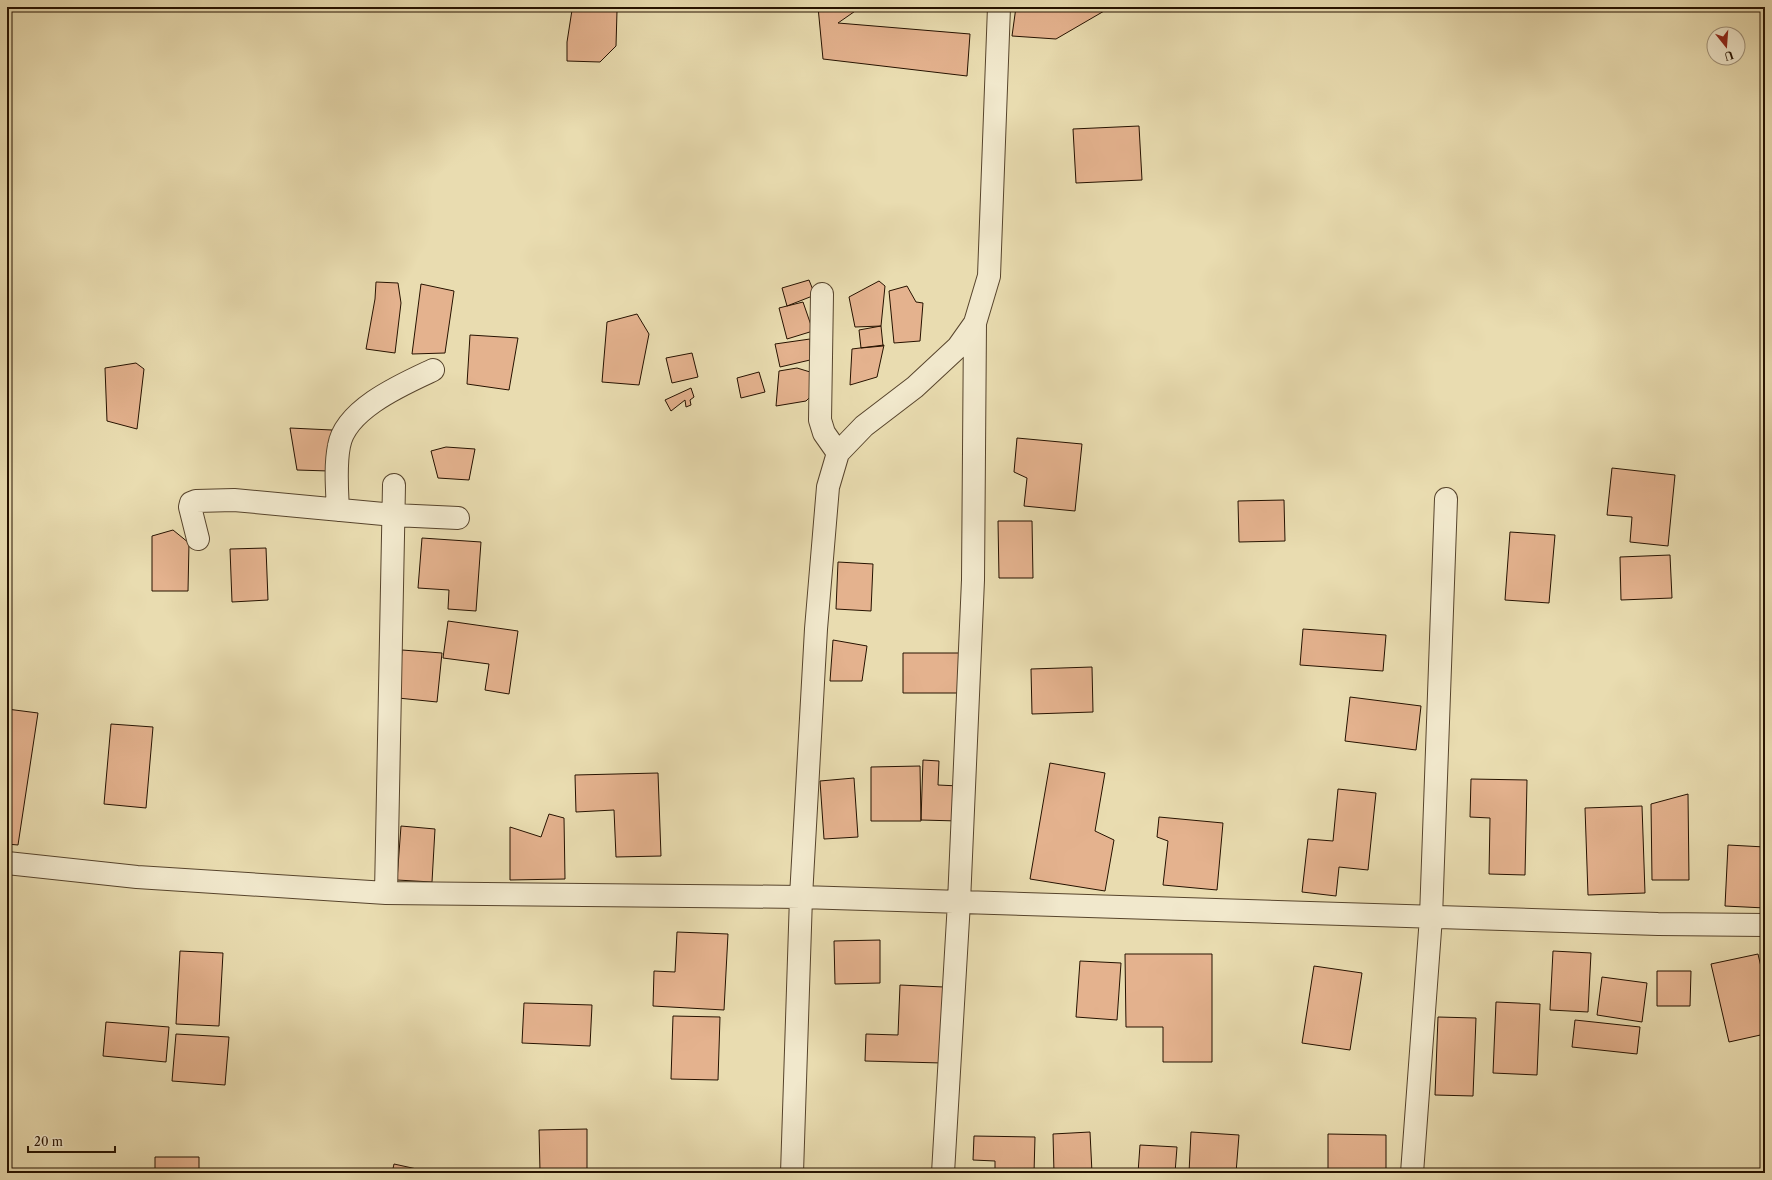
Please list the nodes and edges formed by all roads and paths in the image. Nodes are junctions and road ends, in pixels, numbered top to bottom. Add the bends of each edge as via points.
1 (999, 7) edge
2 (822, 294) dead end
3 (975, 323) junction
4 (433, 370) dead end
5 (838, 453) junction
6 (394, 485) dead end
7 (1446, 499) dead end
8 (338, 510) junction
9 (394, 515) junction
10 (458, 518) dead end
11 (198, 539) dead end
12 (7, 863) edge
13 (386, 893) junction
14 (801, 897) junction
15 (959, 902) junction
16 (1431, 917) junction
17 (1765, 925) edge
18 (792, 1173) edge
19 (943, 1173) edge
20 (1412, 1173) edge

1 - 3 street via 989,276
2 - 5 street via 820,420 824,433
3 - 5 street via 958,347 915,387 864,426
3 - 15 street via 973,580
4 - 8 street via 389,391 351,419 339,444
5 - 14 street via 828,487 816,629
6 - 9 street
7 - 16 street
8 - 9 street
8 - 11 street via 234,500 196,501 191,503 190,507
9 - 10 street
9 - 13 street
12 - 13 street via 137,877
13 - 14 street
14 - 15 street
14 - 18 street
15 - 16 street
15 - 19 street
16 - 17 street
16 - 20 street

